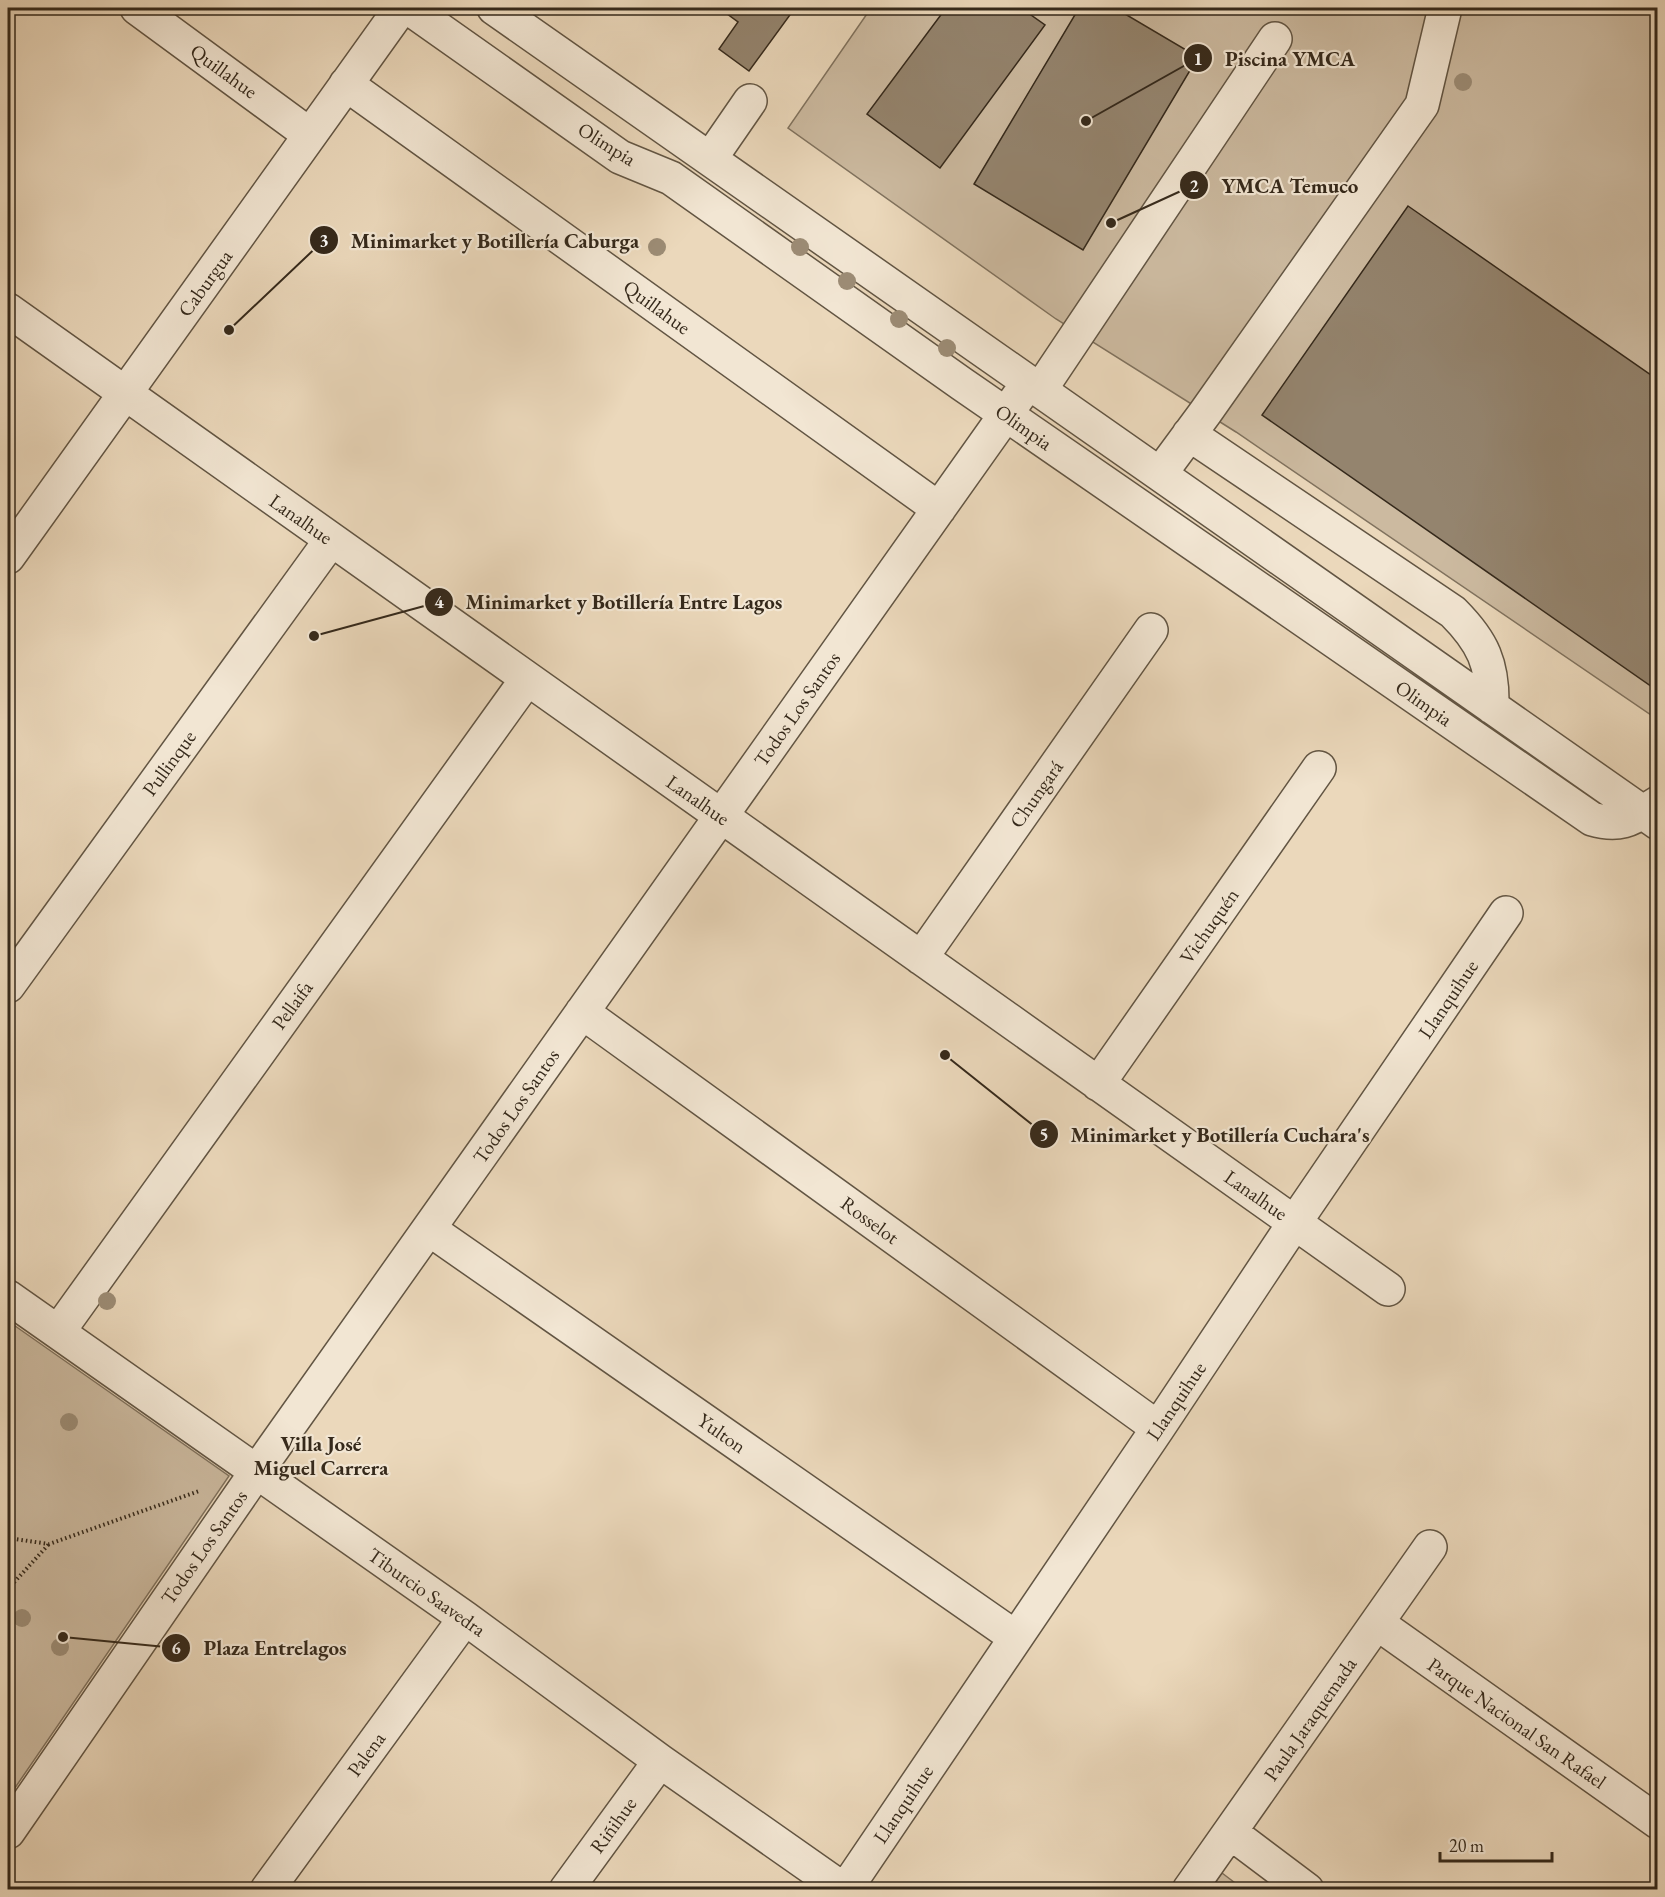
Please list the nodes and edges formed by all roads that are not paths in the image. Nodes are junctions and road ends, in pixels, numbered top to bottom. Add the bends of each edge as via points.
1 (137, 8) edge
2 (401, 8) edge
3 (409, 8) edge
4 (494, 8) edge
5 (1445, 8) edge
6 (1275, 39) dead end
7 (346, 84) junction
8 (750, 101) dead end
9 (310, 135) junction
10 (710, 159) junction
11 (8, 310) edge
12 (1034, 387) junction
13 (125, 394) junction
14 (1006, 414) junction
15 (1190, 434) junction
16 (1160, 474) junction
17 (939, 509) junction
18 (331, 540) junction
19 (8, 557) edge
20 (1151, 630) dead end
21 (527, 679) junction
22 (1492, 707) junction
23 (1319, 768) dead end
24 (1653, 813) edge
25 (721, 816) junction
26 (1506, 913) dead end
27 (921, 958) junction
28 (8, 986) edge
29 (582, 1012) junction
30 (1098, 1084) junction
31 (1294, 1222) junction
32 (429, 1228) junction
33 (1389, 1289) dead end
34 (8, 1297) edge
35 (58, 1332) junction
36 (1158, 1428) junction
37 (256, 1471) junction
38 (1430, 1548) dead end
39 (465, 1618) junction
40 (1377, 1623) junction
41 (1015, 1637) junction
42 (660, 1761) junction
43 (1658, 1822) edge
44 (8, 1832) edge
45 (1230, 1832) junction
46 (267, 1890) edge
47 (566, 1890) edge
48 (844, 1890) edge
49 (1190, 1890) edge
50 (1307, 1890) edge

1 - 9 street, Quillahue
2 - 7 street, Caburgua
3 - 14 street, Olimpia via 620,157 671,178
4 - 10 street, Olimpia
5 - 15 street via 1422,105
6 - 12 street, Todos Los Santos
7 - 9 street, Caburgua
7 - 17 street, Quillahue
8 - 10 street
9 - 13 street, Caburgua
10 - 12 street, Olimpia
11 - 13 street, Lanalhue
12 - 14 street, Todos Los Santos
12 - 16 street, Olimpia
13 - 18 street, Lanalhue
13 - 19 street, Caburgua
14 - 17 street, Todos Los Santos
14 - 24 street, Olimpia via 1592,819 1618,824
15 - 16 street
15 - 22 street via 1453,612 1483,650 1493,687
16 - 22 street, Olimpia
17 - 25 street, Todos Los Santos
18 - 21 street, Lanalhue
18 - 28 street, Pullinque
20 - 27 street, Chungará
21 - 25 street, Lanalhue
21 - 35 street, Pellaifa
22 - 24 street, Olimpia
23 - 30 street, Vichuquén
25 - 27 street, Lanalhue
25 - 29 street, Todos Los Santos
26 - 31 street, Llanquihue
27 - 30 street, Lanalhue
29 - 32 street, Todos Los Santos
29 - 36 street, Rosselot
30 - 31 street, Lanalhue
31 - 33 street, Lanalhue
31 - 36 street, Llanquihue
32 - 37 street, Todos Los Santos
32 - 41 street, Yulton
34 - 35 street, Tiburcio Saavedra
35 - 37 street, Tiburcio Saavedra
36 - 41 street, Llanquihue
37 - 39 street, Tiburcio Saavedra
37 - 44 street, Todos Los Santos
38 - 40 street, Paula Jaraquemada
39 - 42 street, Tiburcio Saavedra
39 - 46 street, Palena
40 - 43 street, Parque Nacional San Rafael
40 - 45 street, Paula Jaraquemada
41 - 48 street, Llanquihue
42 - 47 street, Riñihue
42 - 48 street, Tiburcio Saavedra
45 - 49 street, Paula Jaraquemada
45 - 50 street

